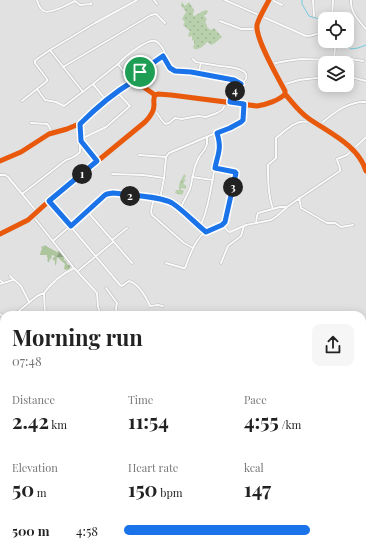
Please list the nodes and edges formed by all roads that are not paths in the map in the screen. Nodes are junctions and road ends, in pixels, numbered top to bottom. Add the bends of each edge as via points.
1 (37, 0) edge
2 (137, 0) edge
3 (154, 0) edge
4 (225, 0) edge
5 (271, 0) edge
6 (313, 0) edge
7 (333, 0) edge
8 (351, 0) edge
9 (91, 3) dead end
10 (157, 4) dead end
11 (282, 4) dead end
12 (332, 12) edge
13 (261, 16) junction
14 (314, 16) dead end
15 (220, 21) dead end
16 (165, 23) dead end
17 (257, 29) junction
18 (366, 29) edge
19 (318, 34) edge
20 (50, 50) junction
21 (163, 56) junction
22 (193, 59) dead end
23 (354, 59) edge
24 (318, 60) edge
25 (363, 60) dead end
26 (201, 63) junction
27 (118, 64) junction
28 (271, 64) junction
29 (63, 66) junction
30 (198, 74) junction
31 (318, 78) edge
32 (354, 78) edge
33 (131, 81) junction
34 (366, 81) edge
35 (93, 84) junction
36 (241, 84) junction
37 (282, 85) junction
38 (37, 89) junction
39 (117, 91) junction
40 (83, 92) junction
41 (285, 94) junction
42 (155, 95) junction
43 (22, 100) dead end
44 (106, 100) junction
45 (227, 102) junction
46 (230, 102) junction
47 (366, 102) edge
48 (244, 104) junction
49 (154, 108) junction
50 (310, 119) junction
51 (30, 123) dead end
52 (80, 124) junction
53 (319, 125) junction
54 (52, 133) junction
55 (217, 133) junction
56 (207, 137) junction
57 (366, 137) edge
58 (81, 140) junction
59 (352, 150) junction
60 (139, 155) dead end
61 (166, 157) junction
62 (0, 161) edge
63 (97, 161) junction
64 (215, 168) junction
65 (366, 172) edge
66 (112, 174) dead end
67 (0, 175) edge
68 (192, 177) junction
69 (164, 178) junction
70 (213, 180) junction
71 (22, 194) junction
72 (154, 198) junction
73 (299, 198) junction
74 (160, 199) junction
75 (49, 201) junction
76 (286, 207) junction
77 (180, 209) junction
78 (273, 209) junction
79 (87, 211) junction
80 (37, 212) junction
81 (33, 216) junction
82 (256, 223) junction
83 (222, 225) junction
84 (353, 225) dead end
85 (71, 226) junction
86 (244, 226) junction
87 (200, 227) junction
88 (127, 228) dead end
89 (206, 232) junction
90 (0, 234) edge
91 (53, 241) junction
92 (112, 241) junction
93 (193, 248) junction
94 (95, 257) junction
95 (132, 263) dead end
96 (166, 263) dead end
97 (221, 263) dead end
98 (74, 268) junction
99 (78, 271) junction
100 (10, 276) dead end
101 (0, 280) edge
102 (13, 280) junction
103 (2, 284) edge
104 (106, 288) dead end
105 (44, 293) junction
106 (29, 302) junction
107 (163, 306) dead end
108 (19, 311) edge
109 (44, 311) edge
110 (100, 311) edge
111 (116, 311) edge

1 - 9 street via 46,12 75,1 80,5
2 - 20 street
3 - 10 street
4 - 13 street
5 - 11 street
5 - 13 street
6 - 14 street
7 - 12 street
8 - 18 street via 352,9
13 - 17 street
13 - 19 street via 306,36
15 - 17 street via 241,28
16 - 29 street via 156,14 151,15
17 - 28 street
20 - 29 street
20 - 38 street via 35,61 47,80
21 - 27 street via 165,53 162,48 153,40
21 - 30 street via 172,70
21 - 33 street
22 - 26 street
23 - 25 street
24 - 28 street via 294,60
26 - 30 street
26 - 36 street via 241,69 246,76
27 - 33 street
27 - 35 street
28 - 37 street
29 - 40 street
30 - 36 street via 234,80
31 - 37 street
32 - 34 street
33 - 39 street
33 - 42 street
35 - 40 street
35 - 44 street
36 - 46 street via 231,96
37 - 41 street
38 - 40 street via 45,100 64,106
38 - 43 street
39 - 44 street
39 - 58 street via 130,106 106,126
41 - 48 street via 257,106
41 - 50 street
42 - 45 street via 171,94
42 - 49 street
44 - 52 street
45 - 46 street
45 - 49 street via 222,110 206,117 175,118 165,124
46 - 48 street
47 - 53 street via 344,107
48 - 55 street via 243,120
49 - 63 street via 149,118
50 - 53 street
50 - 78 street via 286,129 276,138 276,158 268,166
51 - 54 street via 47,124
52 - 54 street
52 - 58 street
53 - 59 street
54 - 62 street via 21,152
55 - 56 street
55 - 64 street via 220,149
56 - 61 street via 169,153
56 - 68 street via 205,150 197,161
57 - 59 street
58 - 63 street
58 - 71 street via 80,152
59 - 65 street via 362,161
59 - 73 street via 345,157 337,159 340,171
60 - 61 street
61 - 69 street
63 - 75 street
64 - 70 street
64 - 83 street via 236,173 226,220
66 - 69 street
67 - 71 street via 8,177
68 - 70 street
68 - 77 street via 190,189
69 - 74 street
70 - 87 street
71 - 80 street
72 - 74 street
72 - 79 street via 107,194
72 - 93 street via 152,215
73 - 76 street
73 - 84 street via 302,208 326,222 341,227
74 - 77 street
75 - 80 street
75 - 85 street
76 - 78 street
76 - 82 street via 271,220
77 - 87 street
78 - 82 street via 257,214
79 - 85 street
79 - 92 street
80 - 81 street
81 - 90 street
81 - 91 street
82 - 86 street
83 - 86 street via 229,232
83 - 89 street
85 - 91 street
85 - 94 street
86 - 97 street via 241,236 228,246
87 - 89 street
88 - 92 street
89 - 93 street
91 - 98 street
92 - 94 street
92 - 95 street
93 - 96 street via 185,268
94 - 99 street
94 - 107 street via 121,286 131,281 142,292 150,306
98 - 99 street
98 - 105 street via 51,284
99 - 110 street via 97,294
100 - 102 street
101 - 103 street
102 - 103 street
102 - 106 street via 21,286
104 - 111 street via 117,304
105 - 106 street
105 - 109 street
106 - 108 street

